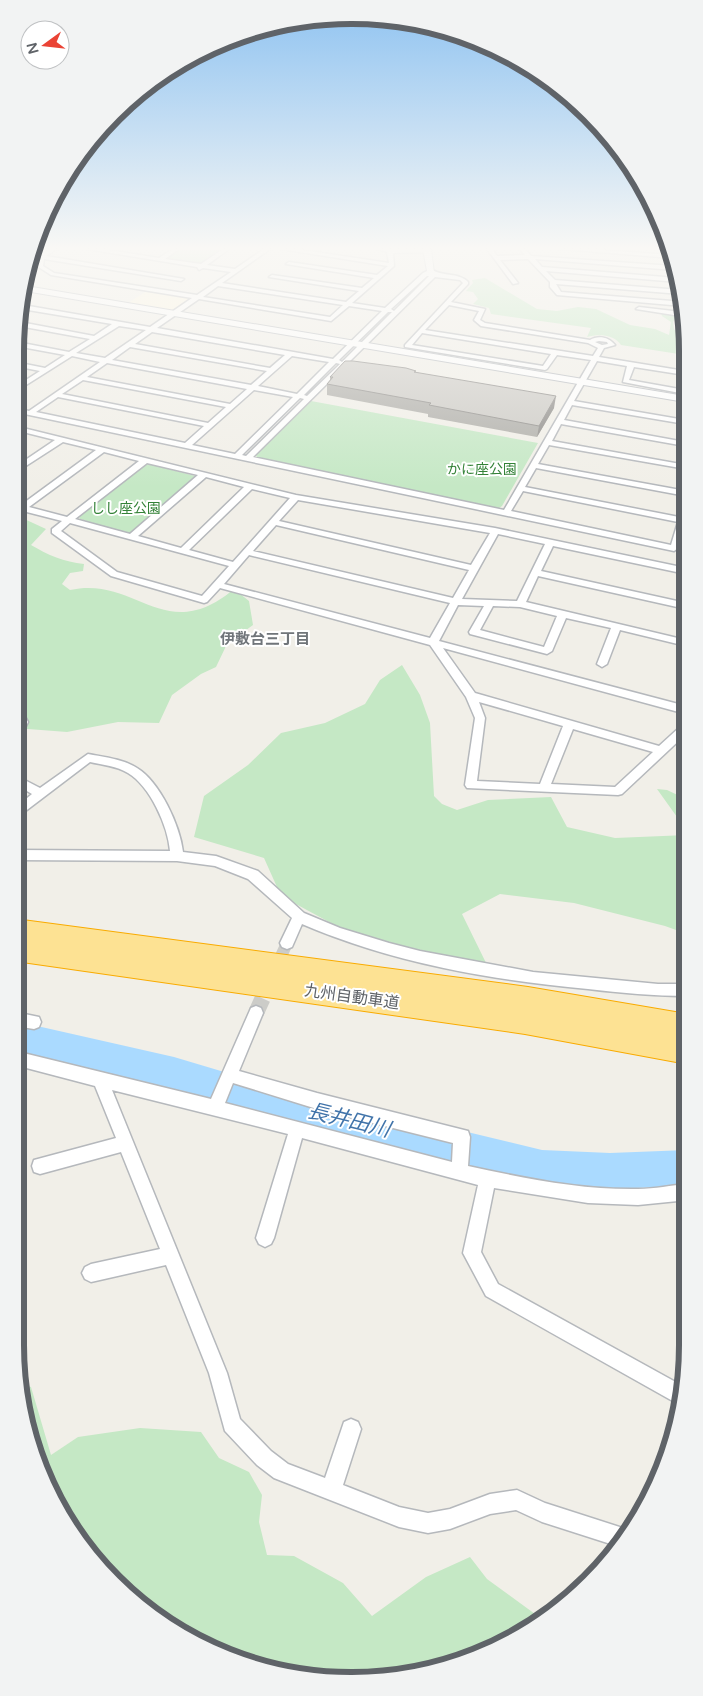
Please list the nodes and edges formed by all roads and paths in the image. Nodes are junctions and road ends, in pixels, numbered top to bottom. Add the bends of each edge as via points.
1 (42, 328) edge
2 (110, 328) edge
3 (140, 328) edge
4 (154, 328) edge
5 (258, 328) edge
6 (371, 328) edge
7 (377, 328) edge
8 (423, 328) edge
9 (501, 328) edge
10 (151, 330) junction
11 (420, 331) junction
12 (95, 338) junction
13 (24, 345) edge
14 (130, 345) junction
15 (357, 345) junction
16 (554, 352) junction
17 (72, 353) junction
18 (290, 354) junction
19 (593, 359) junction
20 (108, 360) junction
21 (335, 361) junction
22 (344, 363) junction
23 (631, 365) junction
24 (24, 366) edge
25 (46, 370) junction
26 (272, 370) junction
27 (679, 372) edge
28 (83, 378) junction
29 (581, 382) junction
30 (24, 383) edge
31 (252, 387) junction
32 (679, 391) edge
33 (57, 395) junction
34 (299, 396) junction
35 (309, 397) junction
36 (679, 398) edge
37 (570, 402) junction
38 (231, 406) junction
39 (24, 412) edge
40 (30, 413) junction
41 (558, 421) junction
42 (679, 421) edge
43 (209, 425) junction
44 (24, 431) edge
45 (62, 439) junction
46 (547, 442) junction
47 (679, 443) edge
48 (186, 446) junction
49 (103, 449) junction
50 (236, 457) junction
51 (248, 459) junction
52 (145, 460) junction
53 (24, 465) edge
54 (533, 465) junction
55 (679, 466) edge
56 (205, 474) junction
57 (250, 486) junction
58 (520, 488) junction
59 (679, 493) edge
60 (296, 497) junction
61 (24, 504) edge
62 (24, 508) edge
63 (506, 513) junction
64 (69, 520) junction
65 (679, 520) edge
66 (274, 522) junction
67 (495, 531) junction
68 (679, 534) edge
69 (132, 537) junction
70 (550, 542) junction
71 (183, 551) junction
72 (246, 552) junction
73 (235, 565) junction
74 (475, 569) junction
75 (679, 570) edge
76 (535, 572) junction
77 (218, 585) junction
78 (456, 602) junction
79 (490, 603) junction
80 (520, 604) junction
81 (679, 604) edge
82 (563, 614) junction
83 (616, 627) junction
84 (679, 641) edge
85 (433, 642) junction
86 (602, 664) dead end
87 (471, 696) junction
88 (679, 708) edge
89 (570, 724) junction
90 (679, 735) edge
91 (662, 751) junction
92 (24, 784) edge
93 (544, 788) junction
94 (40, 794) junction
95 (24, 807) edge
96 (24, 855) edge
97 (177, 856) junction
98 (299, 917) junction
99 (24, 931) edge
100 (287, 943) tunnel mouth
101 (24, 951) edge
102 (679, 990) edge
103 (256, 1013) tunnel mouth
104 (24, 1020) edge
105 (34, 1022) dead end
106 (679, 1026) edge
107 (679, 1050) edge
108 (24, 1060) edge
109 (229, 1075) junction
110 (101, 1081) junction
111 (215, 1108) junction
112 (296, 1129) junction
113 (126, 1143) junction
114 (40, 1166) dead end
115 (459, 1172) junction
116 (488, 1178) junction
117 (679, 1193) edge
118 (265, 1238) dead end
119 (171, 1255) junction
120 (91, 1273) dead end
121 (675, 1392) edge
122 (351, 1429) dead end
123 (331, 1490) junction
124 (618, 1536) edge

1 - 12 street
2 - 12 street
3 - 10 street
4 - 10 street
5 - 15 street
6 - 15 street
7 - 15 street
8 - 11 street
9 - 19 street via 597,345
10 - 14 street
10 - 18 street
11 - 16 street
11 - 16 street via 407,346 545,368
12 - 17 street
13 - 17 street
14 - 20 street
14 - 26 street
15 - 21 street
15 - 22 street
15 - 29 street
16 - 19 street
17 - 20 street
17 - 25 street
18 - 21 street
18 - 26 street
19 - 23 street
19 - 29 street
20 - 28 street
20 - 31 street
21 - 22 street
21 - 34 street
22 - 35 street
23 - 27 street
23 - 32 street via 625,382
24 - 25 street
25 - 30 street
26 - 31 street
28 - 33 street
28 - 38 street
29 - 36 street
29 - 37 street
31 - 34 street
31 - 38 street
33 - 40 street
33 - 43 street
34 - 35 street
34 - 50 street
35 - 51 street
37 - 41 street
37 - 42 street
38 - 43 street
39 - 40 street
40 - 48 street
41 - 46 street
41 - 47 street
43 - 48 street
44 - 45 street
45 - 49 street
45 - 53 street
46 - 54 street
46 - 55 street
48 - 50 street
49 - 52 street
49 - 61 street
50 - 51 street
51 - 63 street
52 - 56 street
52 - 64 street
54 - 58 street
54 - 59 street
56 - 57 street
56 - 69 street
57 - 60 street
57 - 71 street
58 - 63 street
58 - 65 street
60 - 66 street
60 - 67 street
62 - 64 street
63 - 68 street via 674,548
64 - 69 street
64 - 77 street via 55,531 114,574 204,600
66 - 72 street
66 - 74 street
67 - 70 street
67 - 74 street
69 - 71 street
70 - 75 street
70 - 76 street
71 - 73 street
72 - 73 street
72 - 78 street
73 - 77 street
74 - 78 street
76 - 80 street
76 - 81 street
77 - 85 street
78 - 79 street
78 - 85 street
79 - 80 street
79 - 82 street via 474,632 547,651
80 - 82 street
82 - 83 street
83 - 84 street
83 - 86 street
85 - 87 street
85 - 88 street
87 - 89 street
87 - 93 street via 480,718 471,785
89 - 91 street
89 - 93 street
90 - 91 street
91 - 93 street via 618,791
92 - 94 street
94 - 95 street
94 - 97 street via 88,758 131,769 146,783 167,819 175,835
96 - 97 street
97 - 98 street via 216,861 253,875
98 - 100 street
98 - 102 street via 337,933 420,957 533,978
99 - 106 highway, 九州自動車道 via 528,998
101 - 107 highway, 九州自動車道 via 525,1021
103 - 109 street
104 - 105 street
108 - 110 street
109 - 111 street
109 - 115 street via 462,1137
110 - 111 street
110 - 113 street
111 - 112 street
112 - 115 street
112 - 118 street
113 - 114 street
113 - 119 street
115 - 116 street
116 - 117 street via 533,1188 632,1198
116 - 121 street via 472,1253 492,1290
119 - 120 street
119 - 123 street via 218,1373 232,1424 281,1471
122 - 123 street
123 - 124 street via 399,1517 428,1523 450,1519 490,1504 516,1500 542,1512

